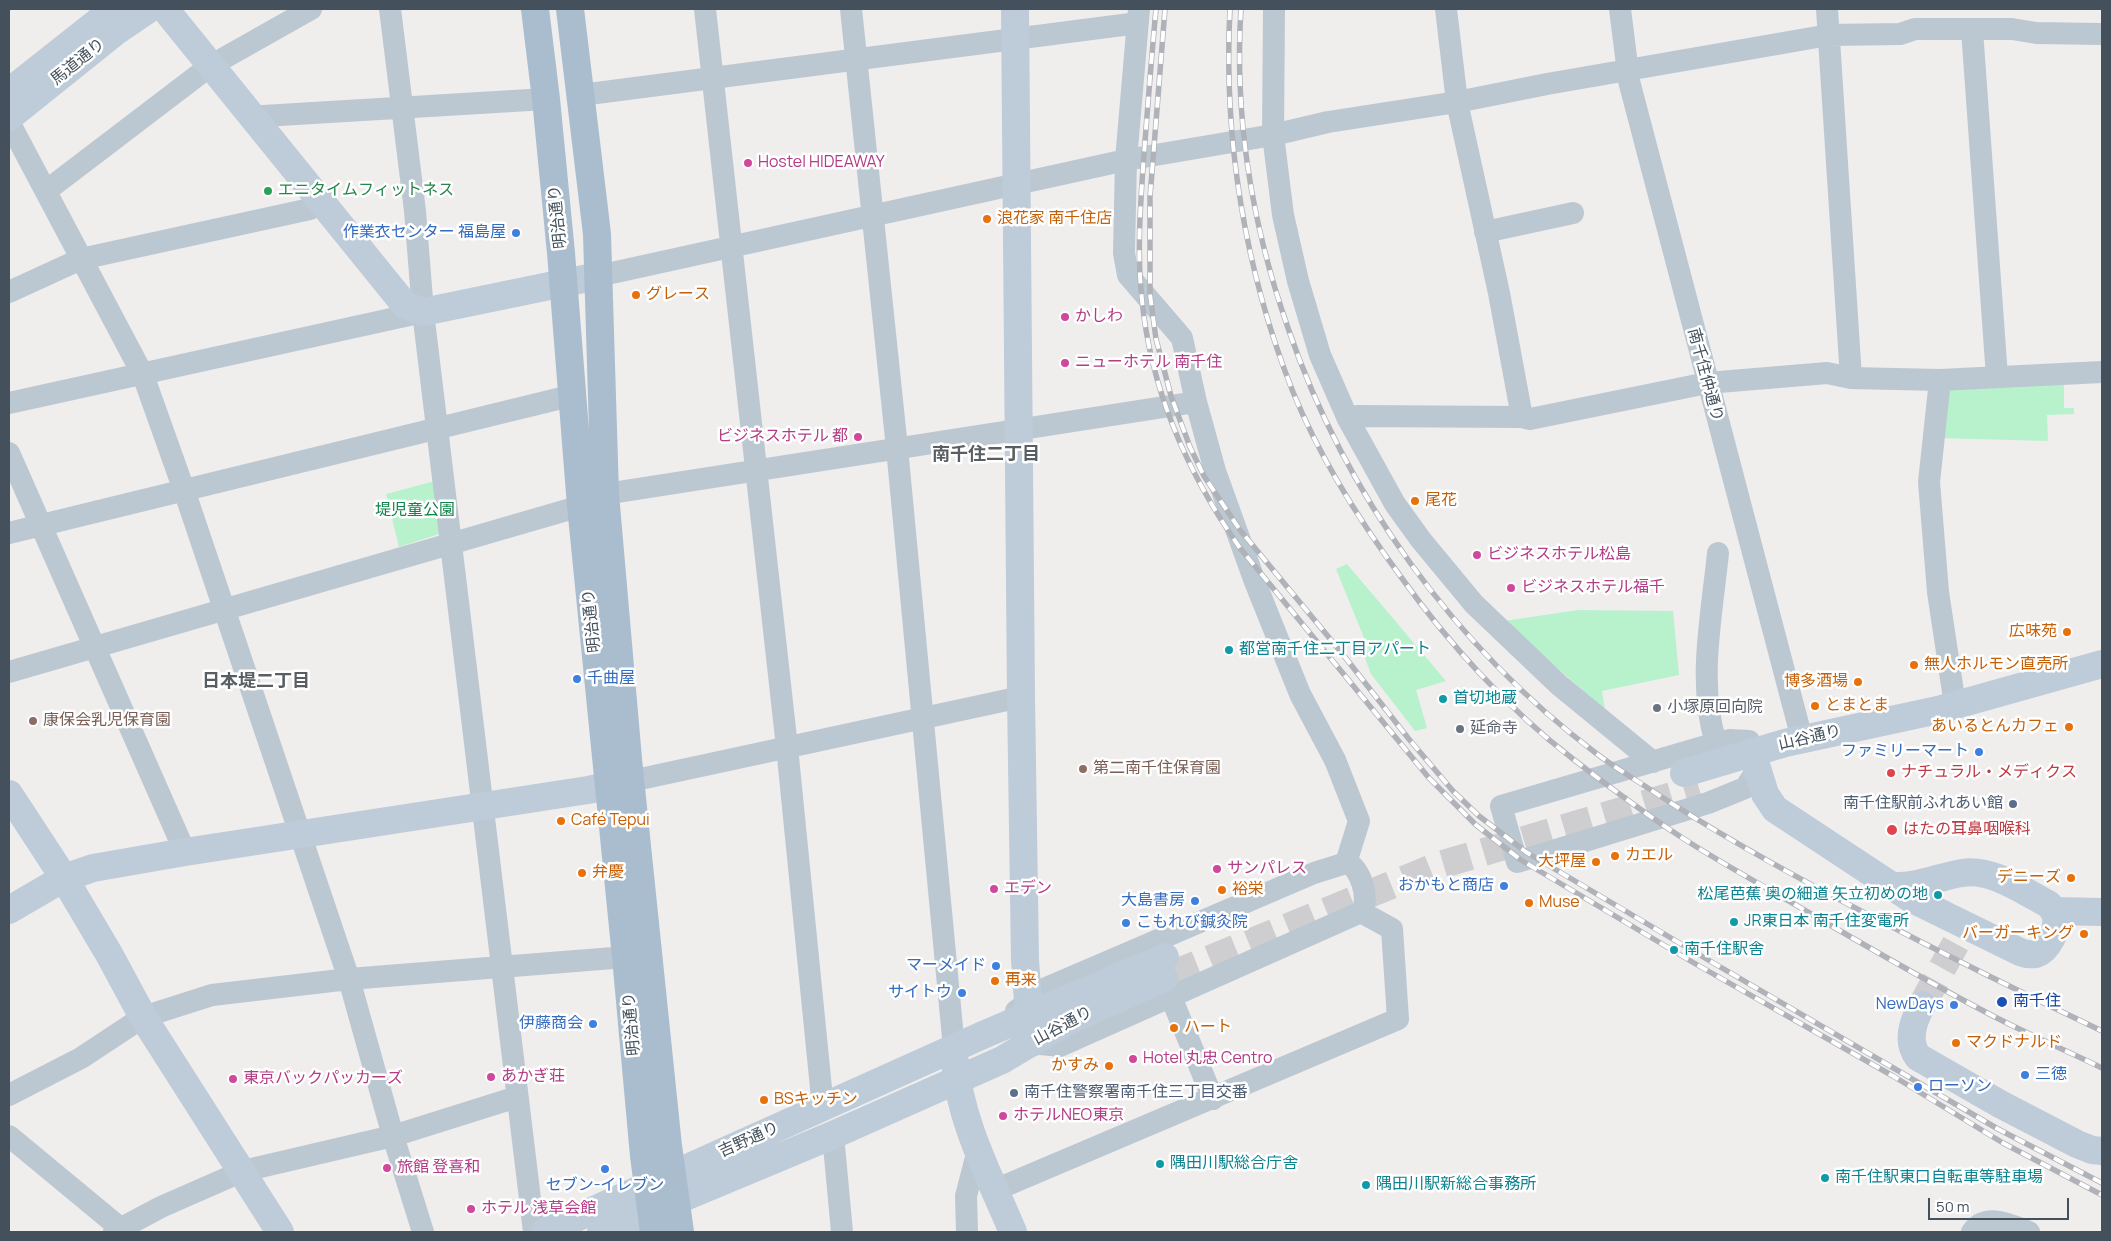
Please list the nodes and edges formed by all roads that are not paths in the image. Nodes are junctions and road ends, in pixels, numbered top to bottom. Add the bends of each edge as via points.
1 (114, 9) edge
2 (149, 9) edge
3 (165, 9) edge
4 (311, 9) edge
5 (390, 9) edge
6 (535, 9) edge
7 (570, 9) edge
8 (705, 9) edge
9 (851, 9) edge
10 (1015, 9) edge
11 (1274, 9) edge
12 (1446, 9) edge
13 (1620, 9) edge
14 (1826, 9) edge
15 (1138, 16) edge
16 (1972, 30) junction
17 (2102, 34) edge
18 (1829, 35) junction
19 (1015, 39) junction
20 (855, 60) junction
21 (210, 66) junction
22 (1627, 71) junction
23 (713, 78) junction
24 (9, 92) edge
25 (581, 95) junction
26 (546, 99) junction
27 (1457, 102) junction
28 (402, 107) junction
29 (9, 117) edge
30 (9, 122) edge
31 (255, 122) junction
32 (1273, 135) junction
33 (1126, 160) junction
34 (1015, 183) junction
35 (46, 191) junction
36 (319, 202) junction
37 (1573, 213) dead end
38 (872, 215) junction
39 (1485, 232) junction
40 (730, 246) junction
41 (81, 259) junction
42 (598, 276) junction
43 (564, 284) junction
44 (9, 292) edge
45 (423, 312) junction
46 (2102, 372) edge
47 (143, 375) junction
48 (1997, 377) junction
49 (1851, 378) junction
50 (1940, 380) junction
51 (1707, 383) junction
52 (574, 395) junction
53 (1196, 402) junction
54 (9, 403) edge
55 (1522, 417) junction
56 (1348, 419) junction
57 (438, 428) junction
58 (1018, 430) junction
59 (897, 448) junction
60 (9, 454) edge
61 (756, 471) junction
62 (184, 490) junction
63 (605, 494) junction
64 (581, 506) junction
65 (40, 525) junction
66 (9, 533) edge
67 (452, 544) junction
68 (1718, 552) dead end
69 (224, 610) junction
70 (94, 647) junction
71 (2102, 664) edge
72 (9, 672) edge
73 (1021, 697) junction
74 (1947, 708) junction
75 (922, 718) junction
76 (1802, 739) junction
77 (1716, 743) junction
78 (787, 748) junction
79 (1755, 761) junction
80 (1653, 762) junction
81 (1691, 780) tunnel mouth
82 (620, 784) junction
83 (9, 794) edge
84 (482, 807) junction
85 (301, 835) junction
86 (184, 852) junction
87 (1346, 863) junction
88 (64, 878) junction
89 (1894, 886) junction
90 (9, 910) edge
91 (2054, 911) junction
92 (1361, 912) junction
93 (2102, 912) edge
94 (626, 958) junction
95 (503, 968) junction
96 (1169, 976) junction
97 (349, 979) junction
98 (1922, 1004) tunnel mouth
99 (1028, 1009) junction
100 (143, 1017) junction
101 (1031, 1043) junction
102 (954, 1048) junction
103 (957, 1080) junction
104 (9, 1095) edge
105 (517, 1097) junction
106 (1213, 1099) junction
107 (824, 1108) junction
108 (833, 1135) junction
109 (9, 1136) edge
110 (393, 1136) junction
111 (978, 1150) junction
112 (2102, 1151) edge
113 (243, 1171) junction
114 (672, 1174) junction
115 (995, 1190) junction
116 (676, 1202) junction
117 (650, 1209) edge
118 (121, 1231) edge
119 (280, 1232) edge
120 (423, 1232) edge
121 (534, 1232) edge
122 (544, 1232) edge
123 (601, 1232) edge
124 (680, 1232) edge
125 (842, 1232) edge
126 (968, 1232) edge
127 (1013, 1232) edge
128 (1972, 1232) edge
129 (2029, 1232) edge

1 - 24 street
2 - 29 street, 馬道通り via 115,32
3 - 21 street
4 - 21 street
5 - 28 street
6 - 26 main road, 明治通り
7 - 25 main road, 明治通り
8 - 23 street
9 - 20 street
10 - 19 street
11 - 32 street
12 - 27 street
13 - 22 street, 南千住仲通り
14 - 18 street
15 - 19 street
15 - 33 street
16 - 17 street
16 - 18 street via 1915,29 1900,34
16 - 48 street
18 - 22 street
18 - 49 street
19 - 20 street
19 - 34 street
20 - 23 street
20 - 38 street
21 - 31 street
21 - 35 street
22 - 27 street
22 - 51 street, 南千住仲通り
23 - 25 street
23 - 40 street
25 - 42 main road, 明治通り
26 - 28 street
26 - 43 main road, 明治通り
27 - 32 street via 1328,122
27 - 39 street
28 - 31 street via 263,116
28 - 45 street
30 - 35 street
31 - 36 street
32 - 33 street
32 - 56 street via 1283,215 1298,281 1320,355
33 - 34 street
33 - 53 street via 1124,252 1128,275 1182,338
34 - 38 street
34 - 58 street
35 - 41 street
36 - 41 street via 310,208
36 - 45 street via 405,305
37 - 39 street
38 - 40 street
38 - 59 street
39 - 55 street
40 - 42 street
40 - 61 street
41 - 44 street
41 - 47 street
42 - 43 street
42 - 63 main road, 明治通り
43 - 45 street
43 - 52 main road, 明治通り
45 - 47 street
45 - 57 street
46 - 48 street
47 - 54 street
47 - 62 street
48 - 50 street
49 - 50 street
49 - 51 street via 1827,373
50 - 74 street via 1929,482
51 - 55 street via 1530,419
51 - 76 street, 南千住仲通り
52 - 57 street
52 - 64 main road, 明治通り
53 - 58 street
53 - 87 street via 1215,471 1255,582 1300,694 1335,760 1359,821
55 - 56 street via 1357,416
56 - 80 street via 1399,510 1449,576 1559,685
57 - 62 street
57 - 67 street
58 - 59 street
58 - 73 street
59 - 61 street
59 - 75 street
60 - 65 street
61 - 63 street
61 - 78 street
62 - 65 street
62 - 69 street
63 - 64 street
63 - 82 main road, 明治通り
64 - 67 street
64 - 82 main road, 明治通り
65 - 66 street
65 - 70 street
67 - 69 street
67 - 84 street
68 - 77 street via 1706,670 1712,733
69 - 70 street
69 - 85 street
70 - 72 street
70 - 86 street
71 - 74 street, 山谷通り
73 - 75 street
73 - 99 street
74 - 76 street, 山谷通り
74 - 79 street, 山谷通り
75 - 78 street
75 - 102 street
76 - 79 street, 山谷通り
77 - 79 street via 1730,740 1749,742
77 - 80 street
78 - 82 street
78 - 107 street
79 - 80 street via 1744,788 1708,803 1517,862 1501,806
79 - 81 street, 山谷通り
79 - 89 street via 1765,794 1775,809
82 - 84 street
82 - 94 main road, 明治通り
82 - 114 main road, 明治通り
83 - 88 street
84 - 85 street
84 - 95 street
85 - 86 street
85 - 97 street
86 - 88 street via 93,868
87 - 92 street via 1356,870 1366,898
87 - 99 street via 1305,877 1046,988
88 - 90 street
88 - 100 street
89 - 91 street via 1918,885 1962,873 1976,873 1998,878 2048,904
89 - 91 street via 1961,935 2020,952 2035,954 2043,950 2056,925
91 - 93 street
92 - 96 street
92 - 106 street via 1392,929 1398,1020
94 - 95 street
94 - 117 main road, 明治通り
95 - 97 street
95 - 105 street
96 - 99 street, 山谷通り
96 - 101 street, 山谷通り via 1066,1022
96 - 106 street
97 - 100 street via 212,995
97 - 110 street
98 - 112 street via 1911,1038 1918,1057 2077,1144
99 - 101 street
99 - 102 street, 山谷通り
100 - 104 street via 81,1058
100 - 113 street
101 - 103 street, 山谷通り
102 - 103 street
102 - 107 street, 吉野通り
103 - 108 street, 吉野通り
103 - 111 street
105 - 110 street
105 - 121 street
106 - 115 street
107 - 114 street, 吉野通り
108 - 116 street, 吉野通り
108 - 125 street
109 - 118 street
110 - 113 street
110 - 120 street
111 - 115 street
111 - 126 street via 966,1196
113 - 118 street via 161,1207
113 - 119 street
114 - 116 main road, 明治通り
114 - 117 street, 吉野通り
115 - 127 street
116 - 117 street, 吉野通り
116 - 124 main road, 明治通り
117 - 122 street, 吉野通り
117 - 123 street, 吉野通り
128 - 129 street via 1982,1223 1993,1221

